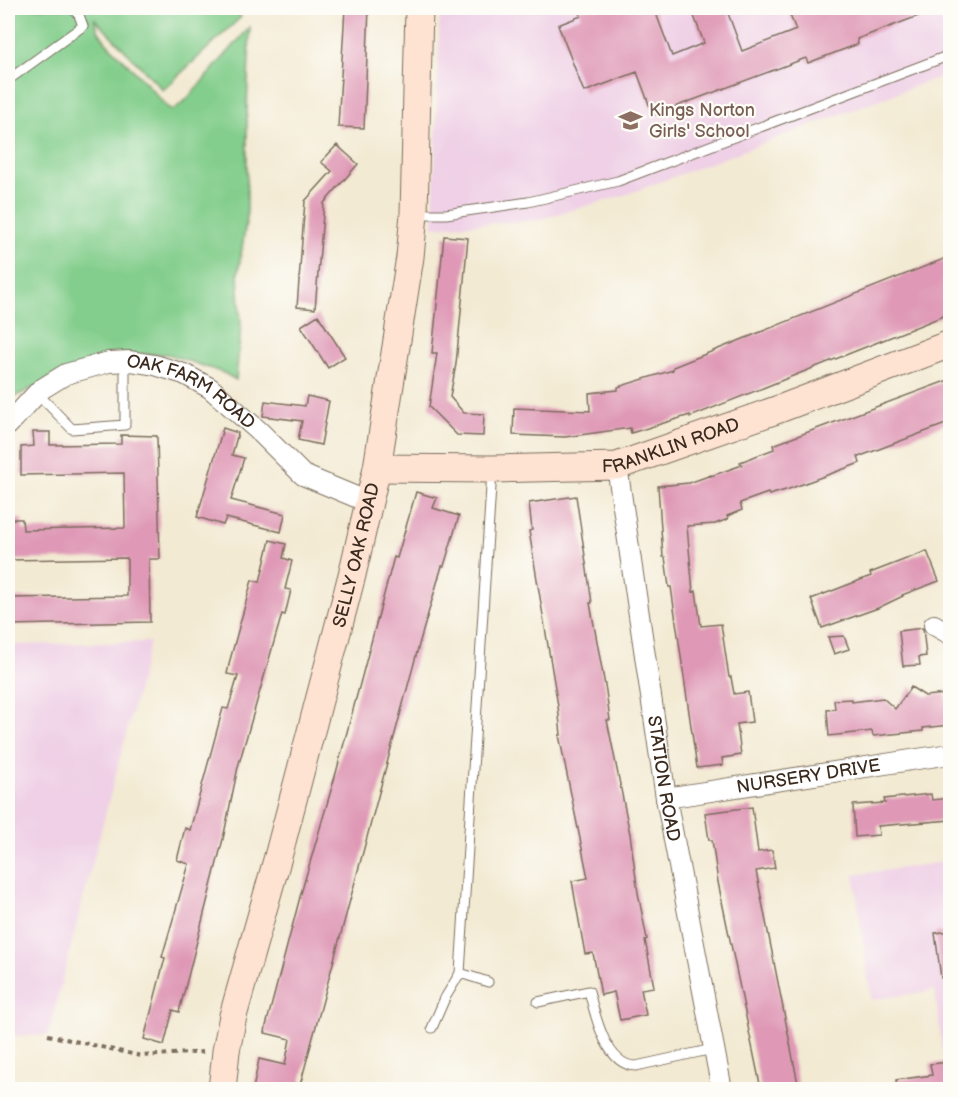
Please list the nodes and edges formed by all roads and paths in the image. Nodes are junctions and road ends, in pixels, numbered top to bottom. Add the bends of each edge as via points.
1 (72, 8) edge
2 (419, 8) edge
3 (951, 55) edge
4 (8, 80) edge
5 (414, 214) junction
6 (951, 344) edge
7 (125, 361) junction
8 (23, 401) edge
9 (8, 425) edge
10 (617, 466) junction
11 (377, 468) junction
12 (492, 469) junction
13 (368, 502) junction
14 (951, 754) edge
15 (666, 798) junction
16 (460, 973) junction
17 (488, 982) dead end
18 (538, 1002) dead end
19 (432, 1028) dead end
20 (48, 1035) dead end
21 (713, 1049) junction
22 (226, 1051) junction
23 (222, 1089) edge
24 (722, 1089) edge

1 - 4 lane via 80,15 83,26
2 - 5 street, SELLY OAK ROAD
3 - 5 lane via 618,181 528,202 446,214
5 - 11 street, SELLY OAK ROAD
6 - 10 street, FRANKLIN ROAD
7 - 8 street, OAK FARM ROAD via 66,374
7 - 8 lane via 125,425 72,429
7 - 13 street, OAK FARM ROAD via 175,371 210,388 303,475
8 - 9 street, OAK FARM ROAD
10 - 12 street, FRANKLIN ROAD
10 - 15 street, STATION ROAD
11 - 12 street, FRANKLIN ROAD
11 - 13 street, SELLY OAK ROAD
12 - 16 lane
13 - 22 street, SELLY OAK ROAD
14 - 15 street, NURSERY DRIVE
15 - 21 street, STATION ROAD
16 - 17 lane
16 - 19 lane
18 - 21 lane via 589,992 601,1031 614,1056 629,1066
20 - 22 path via 141,1056
21 - 24 street, STATION ROAD
22 - 23 street, SELLY OAK ROAD

